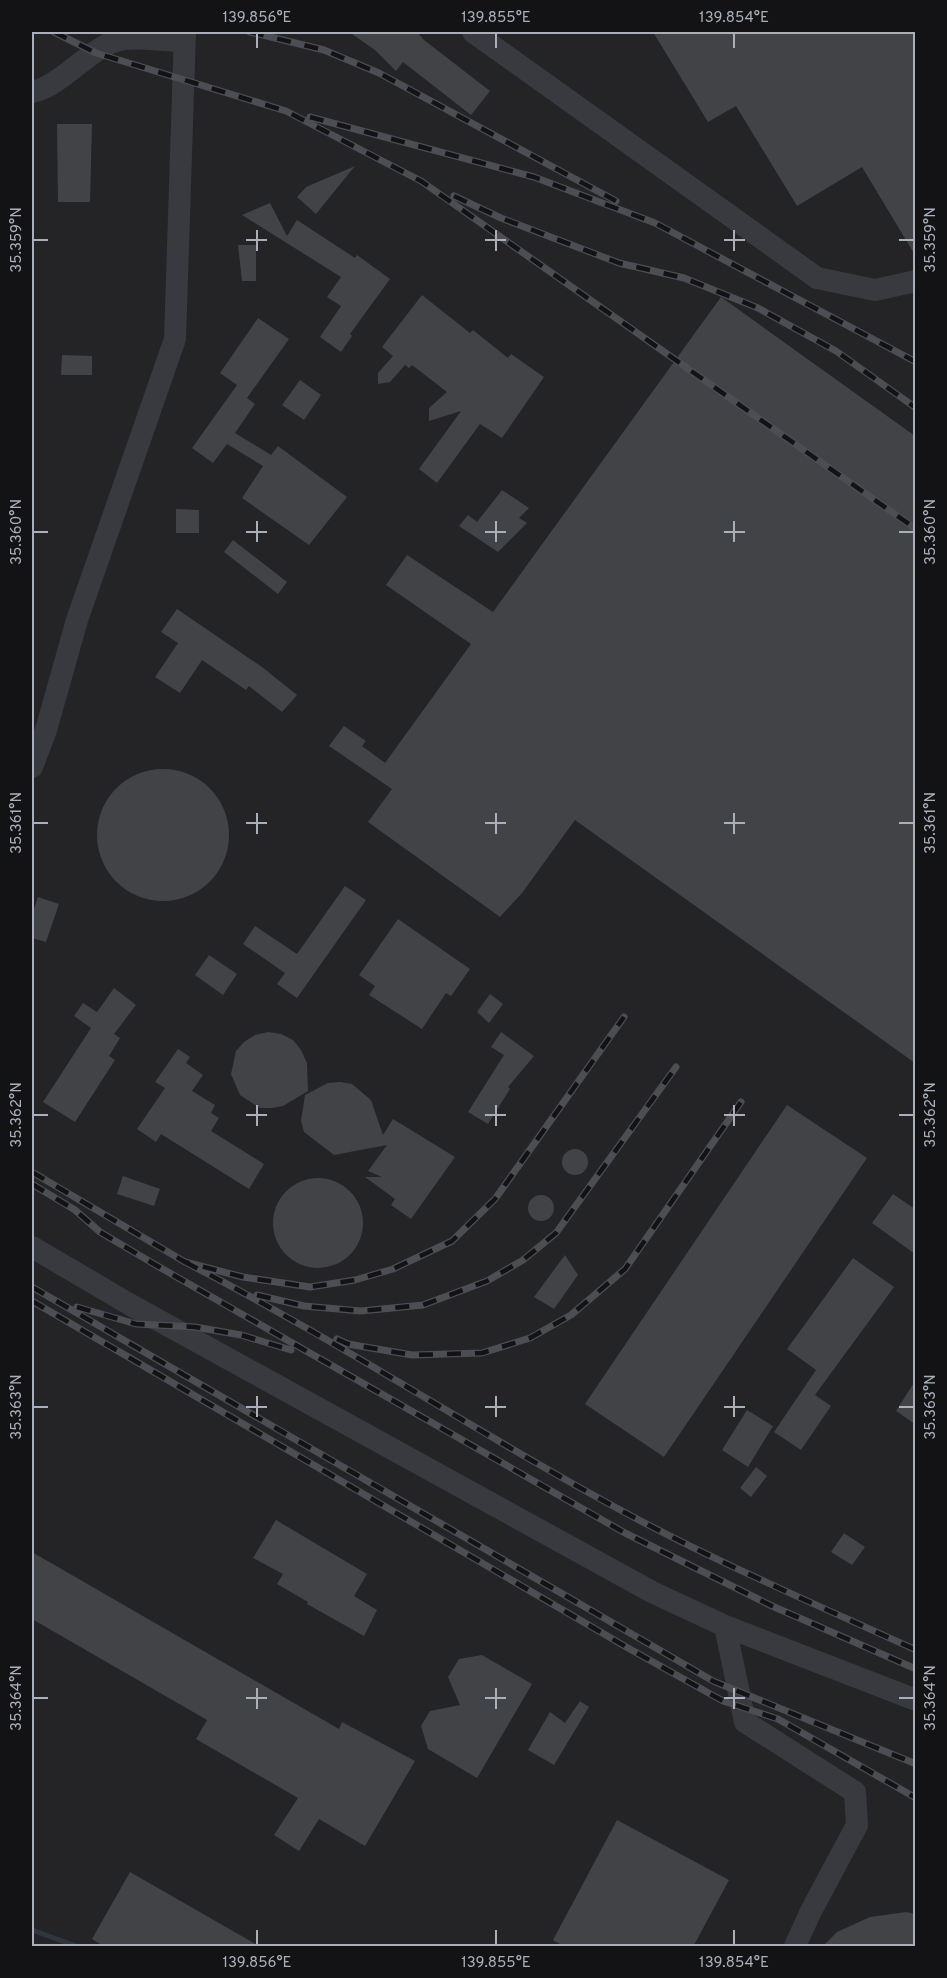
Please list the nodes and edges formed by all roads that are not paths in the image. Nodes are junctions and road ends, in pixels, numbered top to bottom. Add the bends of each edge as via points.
1 (473, 32) edge
2 (185, 36) edge
3 (32, 92) edge
4 (915, 281) edge
5 (32, 767) edge
6 (32, 1247) edge
7 (725, 1626) junction
8 (915, 1700) edge
9 (795, 1947) edge

1 - 4 lane via 817,278 875,290
2 - 3 lane via 122,39 42,90
2 - 5 lane via 175,339 77,620
6 - 7 lane via 641,1586
7 - 8 lane
7 - 9 lane via 745,1722 855,1792 857,1825

